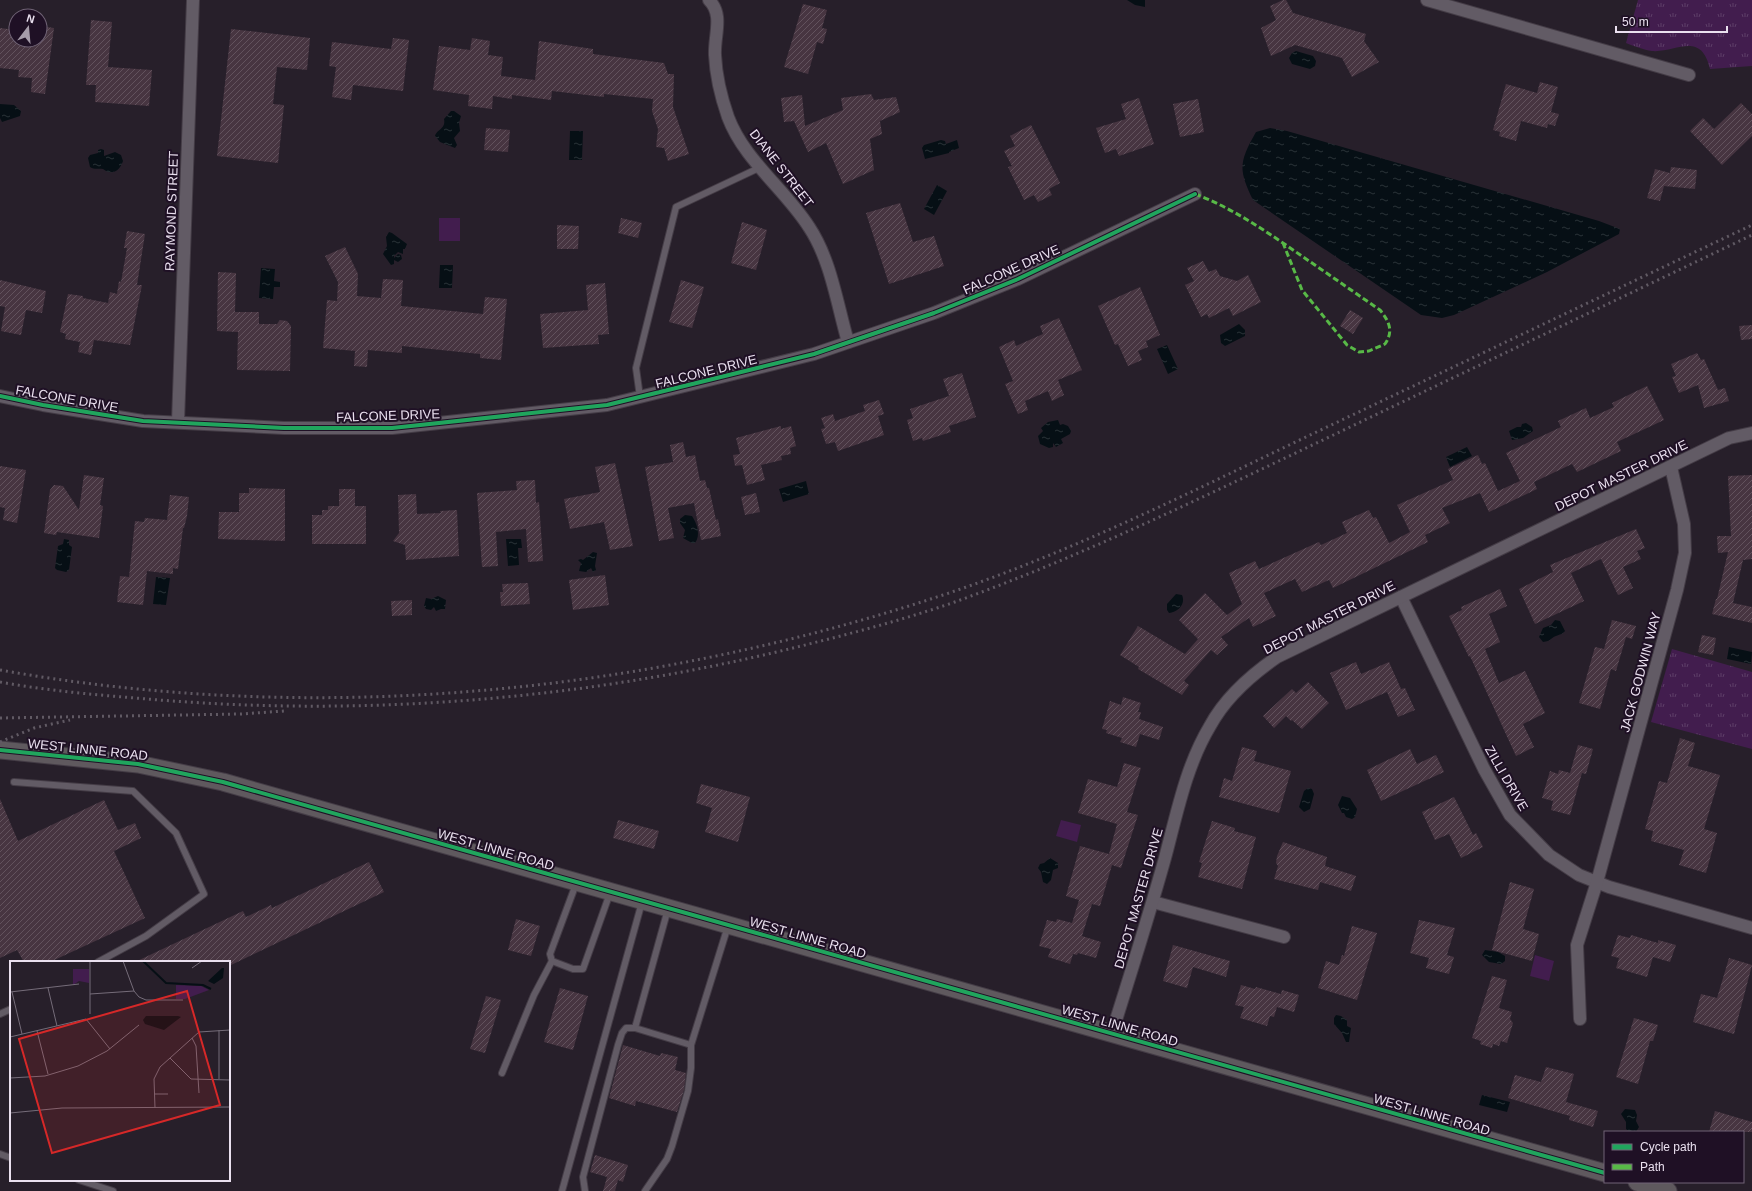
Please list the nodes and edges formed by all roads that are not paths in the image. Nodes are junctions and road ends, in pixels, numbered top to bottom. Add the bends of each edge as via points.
1 (193, 0) edge
2 (1427, 0) edge
3 (713, 4) edge
4 (1689, 75) dead end
5 (761, 167) junction
6 (1195, 194) dead end
7 (848, 342) junction
8 (0, 396) edge
9 (640, 398) junction
10 (178, 422) junction
11 (1752, 433) edge
12 (1671, 467) junction
13 (1401, 597) junction
14 (0, 750) edge
15 (14, 782) dead end
16 (576, 882) junction
17 (1597, 882) junction
18 (610, 891) junction
19 (643, 900) junction
20 (1152, 902) junction
21 (669, 908) junction
22 (728, 924) junction
23 (1752, 928) edge
24 (1284, 937) dead end
25 (100, 961) edge
26 (552, 961) junction
27 (10, 1009) edge
28 (0, 1014) edge
29 (1580, 1019) dead end
30 (635, 1028) junction
31 (1115, 1034) junction
32 (691, 1045) junction
33 (502, 1073) dead end
34 (0, 1154) edge
35 (10, 1158) edge
36 (1604, 1173) edge
37 (82, 1181) edge
38 (1640, 1183) edge
39 (113, 1191) edge
40 (562, 1191) edge
41 (585, 1191) edge
42 (645, 1191) edge
43 (1668, 1191) edge

1 - 10 street, RAYMOND STREET
2 - 4 street
3 - 5 street, DIANE STREET via 718,17 715,53 718,86 729,118 745,148
5 - 7 street, DIANE STREET via 809,227 825,258
5 - 9 lane via 676,207 636,368
6 - 7 street, FALCONE DRIVE via 1018,279 934,313
7 - 9 street, FALCONE DRIVE via 814,354
8 - 10 street, FALCONE DRIVE via 143,421
9 - 10 street, FALCONE DRIVE via 599,406 392,428 284,428
11 - 12 street, DEPOT MASTER DRIVE via 1729,438
12 - 13 street, DEPOT MASTER DRIVE
12 - 17 street, JACK GODWIN WAY via 1684,524 1685,553
13 - 17 street, ZILLI DRIVE via 1484,769 1510,814 1549,855 1579,875
13 - 20 street, DEPOT MASTER DRIVE via 1277,657 1255,673 1234,694 1210,725 1192,761
14 - 16 street, WEST LINNE ROAD via 114,761 191,774
15 - 25 lane via 133,792 176,833 186,853 204,894 146,936
16 - 18 street, WEST LINNE ROAD
16 - 26 lane via 550,954
17 - 23 street, ZILLI DRIVE
17 - 29 street, JACK GODWIN WAY via 1577,944
18 - 19 street, WEST LINNE ROAD
18 - 26 lane via 584,969 573,969
19 - 21 street, WEST LINNE ROAD
19 - 40 lane
20 - 24 street
20 - 31 street, DEPOT MASTER DRIVE via 1116,1020
21 - 22 street, WEST LINNE ROAD
21 - 30 lane
22 - 31 street, WEST LINNE ROAD
22 - 32 lane
26 - 33 lane via 531,1001
27 - 28 lane
30 - 32 lane
30 - 41 lane via 626,1028 618,1045 583,1177
31 - 36 street, WEST LINNE ROAD
32 - 42 lane via 688,1091 668,1159
34 - 35 lane
37 - 39 lane
38 - 43 street

